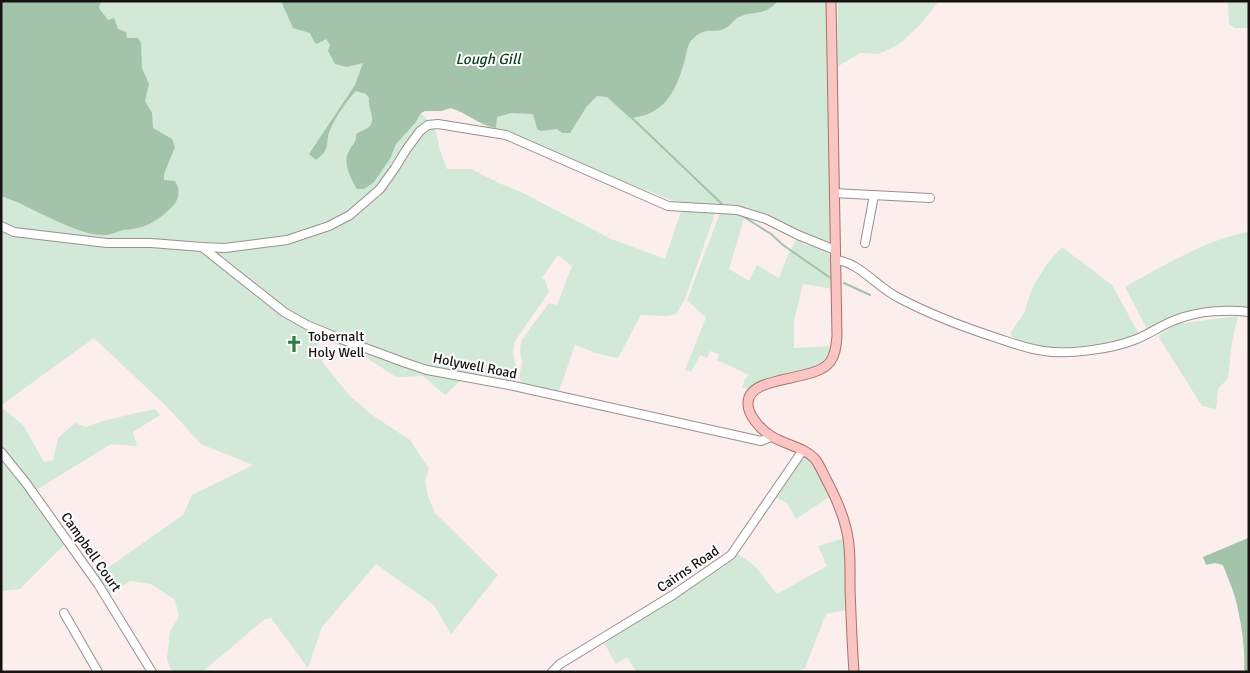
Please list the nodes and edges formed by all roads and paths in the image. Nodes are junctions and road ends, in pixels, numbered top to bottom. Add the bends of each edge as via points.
1 (831, 1) edge
2 (834, 193) junction
3 (874, 195) junction
4 (930, 198) dead end
5 (1, 226) edge
6 (865, 243) dead end
7 (202, 247) junction
8 (835, 250) junction
9 (835, 260) junction
10 (1249, 312) edge
11 (771, 438) junction
12 (803, 450) junction
13 (1, 452) edge
14 (64, 613) dead end
15 (98, 672) edge
16 (152, 672) edge
17 (552, 672) edge
18 (854, 672) edge

1 - 2 main road
2 - 3 street
2 - 8 main road
3 - 4 street
3 - 6 street
5 - 7 street via 14,232 62,239
7 - 8 street via 224,248 287,240 329,226 350,215 380,189 420,131 428,125 438,124 506,135 668,206 737,210 766,219
7 - 11 street, Holywell Road via 284,312 340,339 403,362 761,441
8 - 9 main road
9 - 10 street via 853,264 897,298 935,315 1016,346 1042,351 1114,346 1134,340 1178,318 1226,311
9 - 11 main road via 837,336 830,363 805,376 763,385 754,389 749,397 752,418
11 - 12 main road
12 - 17 street, Cairns Road via 731,555 673,596 560,664
12 - 18 main road via 814,459 826,479 846,527
13 - 16 street, Campbell Court via 98,584
14 - 15 street

